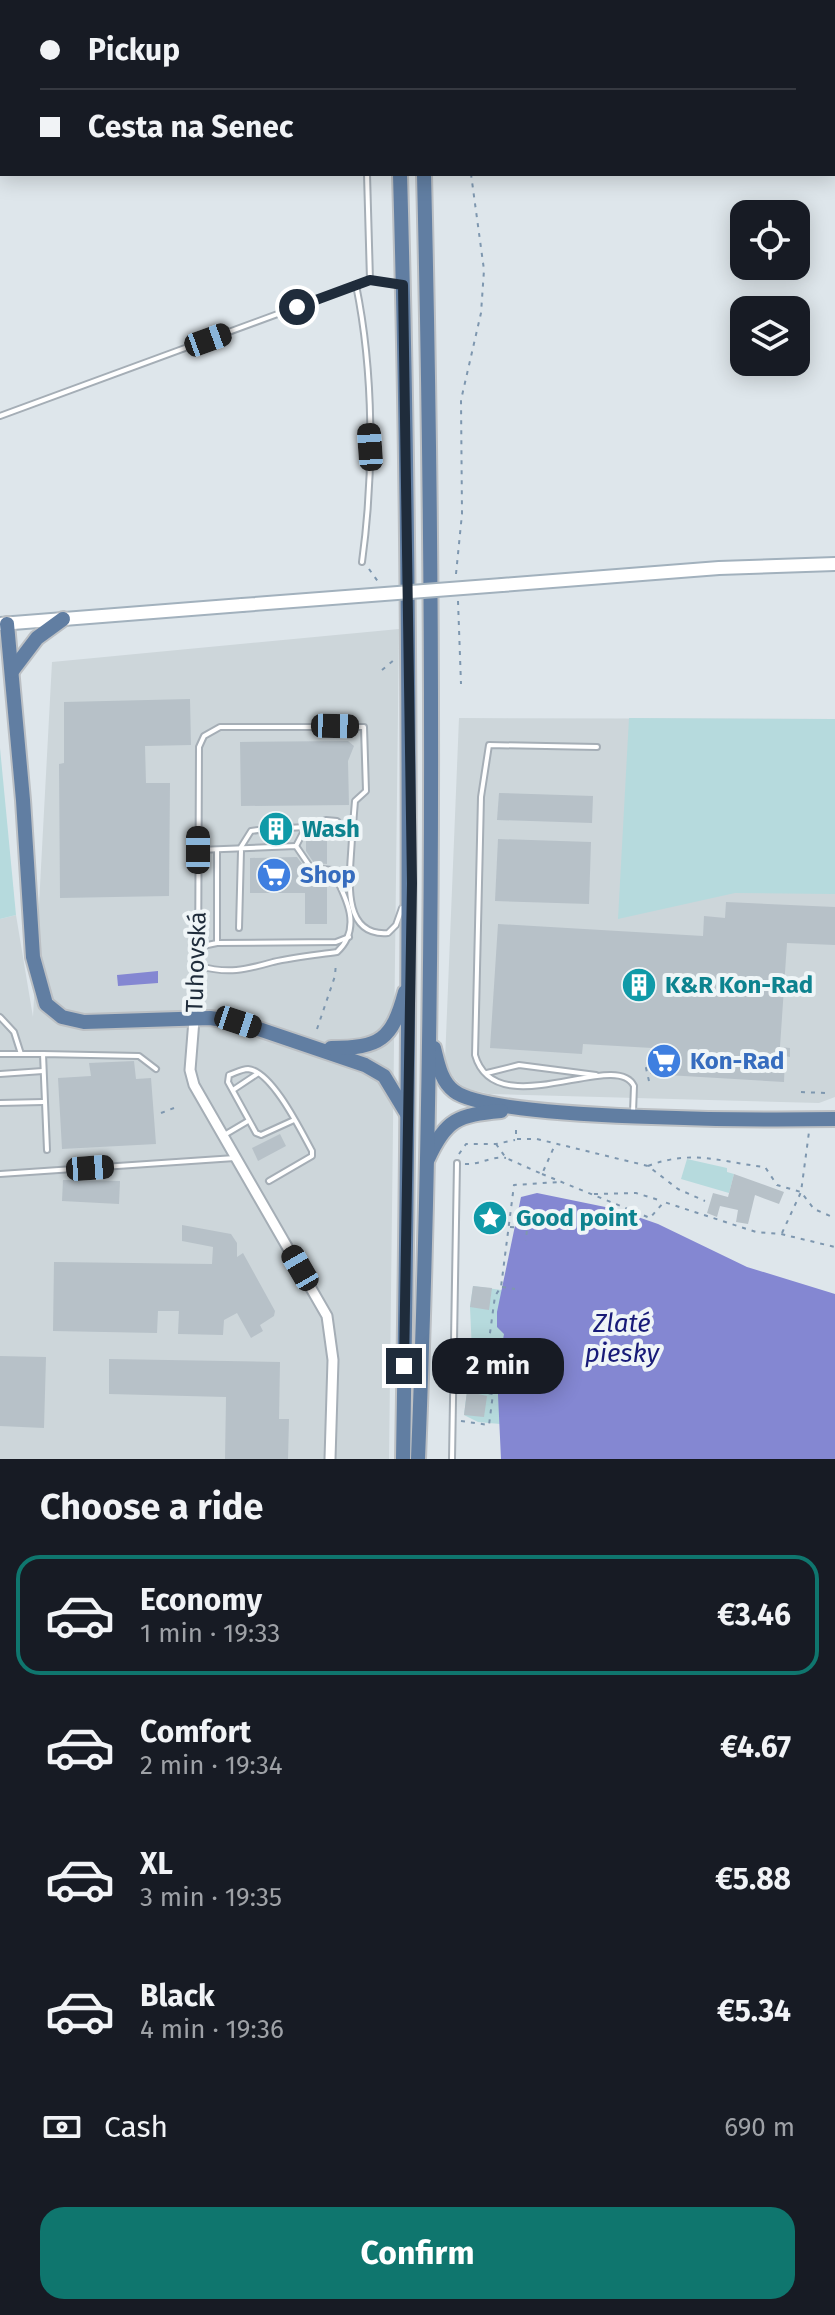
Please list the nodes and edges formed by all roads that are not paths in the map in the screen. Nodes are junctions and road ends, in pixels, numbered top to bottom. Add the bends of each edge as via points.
1 (367, 176) edge
2 (400, 176) edge
3 (424, 176) edge
4 (370, 280) junction
5 (356, 285) junction
6 (403, 285) junction
7 (0, 416) edge
8 (362, 562) road end
9 (835, 564) edge
10 (63, 619) junction
11 (3, 624) edge
12 (0, 655) edge
13 (12, 671) junction
14 (597, 747) dead end
15 (306, 827) junction
16 (287, 828) dead end
17 (266, 829) dead end
18 (352, 837) junction
19 (296, 846) junction
20 (241, 849) junction
21 (198, 850) junction
22 (217, 850) junction
23 (412, 883) junction
24 (350, 906) junction
25 (239, 928) dead end
26 (349, 937) junction
27 (217, 943) junction
28 (198, 947) junction
29 (198, 966) junction
30 (411, 972) junction
31 (0, 1017) edge
32 (194, 1020) junction
33 (430, 1024) junction
34 (322, 1048) junction
35 (0, 1054) edge
36 (21, 1054) junction
37 (43, 1054) junction
38 (156, 1069) dead end
39 (43, 1071) junction
40 (259, 1073) junction
41 (0, 1074) edge
42 (485, 1074) junction
43 (598, 1075) junction
44 (233, 1090) junction
45 (43, 1102) junction
46 (0, 1103) edge
47 (516, 1109) junction
48 (633, 1115) junction
49 (409, 1118) junction
50 (835, 1119) edge
51 (294, 1120) junction
52 (248, 1121) junction
53 (223, 1135) junction
54 (47, 1150) dead end
55 (237, 1158) junction
56 (457, 1163) road end
57 (425, 1166) junction
58 (0, 1174) edge
59 (269, 1181) dead end
60 (330, 1459) edge
61 (403, 1459) edge
62 (418, 1459) edge
63 (452, 1459) edge

1 - 4 lane
2 - 6 main road
3 - 33 main road via 432,568
4 - 5 lane
4 - 6 lane
5 - 7 lane
5 - 8 lane via 370,447
6 - 23 main road
9 - 10 main road, bridge via 691,570
10 - 11 main road
10 - 13 main road via 34,641
11 - 13 main road
12 - 13 main road
13 - 32 main road via 33,957 46,1004 62,1017 84,1022
14 - 42 lane via 489,745 481,797 475,1055
15 - 16 lane
15 - 18 lane via 337,821
15 - 19 lane
17 - 20 lane via 251,831
18 - 21 lane, Tuhovská via 355,801 366,791 364,727 220,727 204,736 199,747
18 - 24 lane
19 - 20 lane
19 - 24 lane via 311,868 332,870
20 - 22 lane
20 - 25 lane
21 - 22 lane
21 - 28 lane, Tuhovská
22 - 27 lane
23 - 24 lane via 388,933 363,928
23 - 30 main road
24 - 26 lane
26 - 27 lane via 336,942
26 - 29 lane via 337,952 246,972
27 - 28 lane
28 - 29 lane, Tuhovská
29 - 32 lane, Tuhovská
30 - 34 main road via 387,1035 363,1047
30 - 49 main road
31 - 36 lane via 14,1032
32 - 34 main road via 238,1022
32 - 53 street, Tuhovská via 192,1078
33 - 47 main road via 443,1079 455,1092
33 - 57 main road
34 - 49 main road via 384,1076
35 - 36 lane
36 - 37 lane
37 - 38 lane via 139,1056
37 - 39 lane
39 - 41 lane
39 - 45 lane
40 - 44 lane
40 - 44 lane via 246,1069 229,1075
40 - 51 lane
42 - 43 lane via 519,1065
42 - 43 lane via 496,1081 532,1086
43 - 48 lane via 631,1080
44 - 52 lane
45 - 46 lane
45 - 54 lane
47 - 48 main road
47 - 57 main road via 447,1124
48 - 50 main road
49 - 61 main road
51 - 52 lane via 261,1135
51 - 59 lane via 312,1156
52 - 53 lane
53 - 55 street, Tuhovská
55 - 58 lane
55 - 60 street, Tuhovská via 327,1316 333,1360
56 - 63 lane
57 - 62 main road

